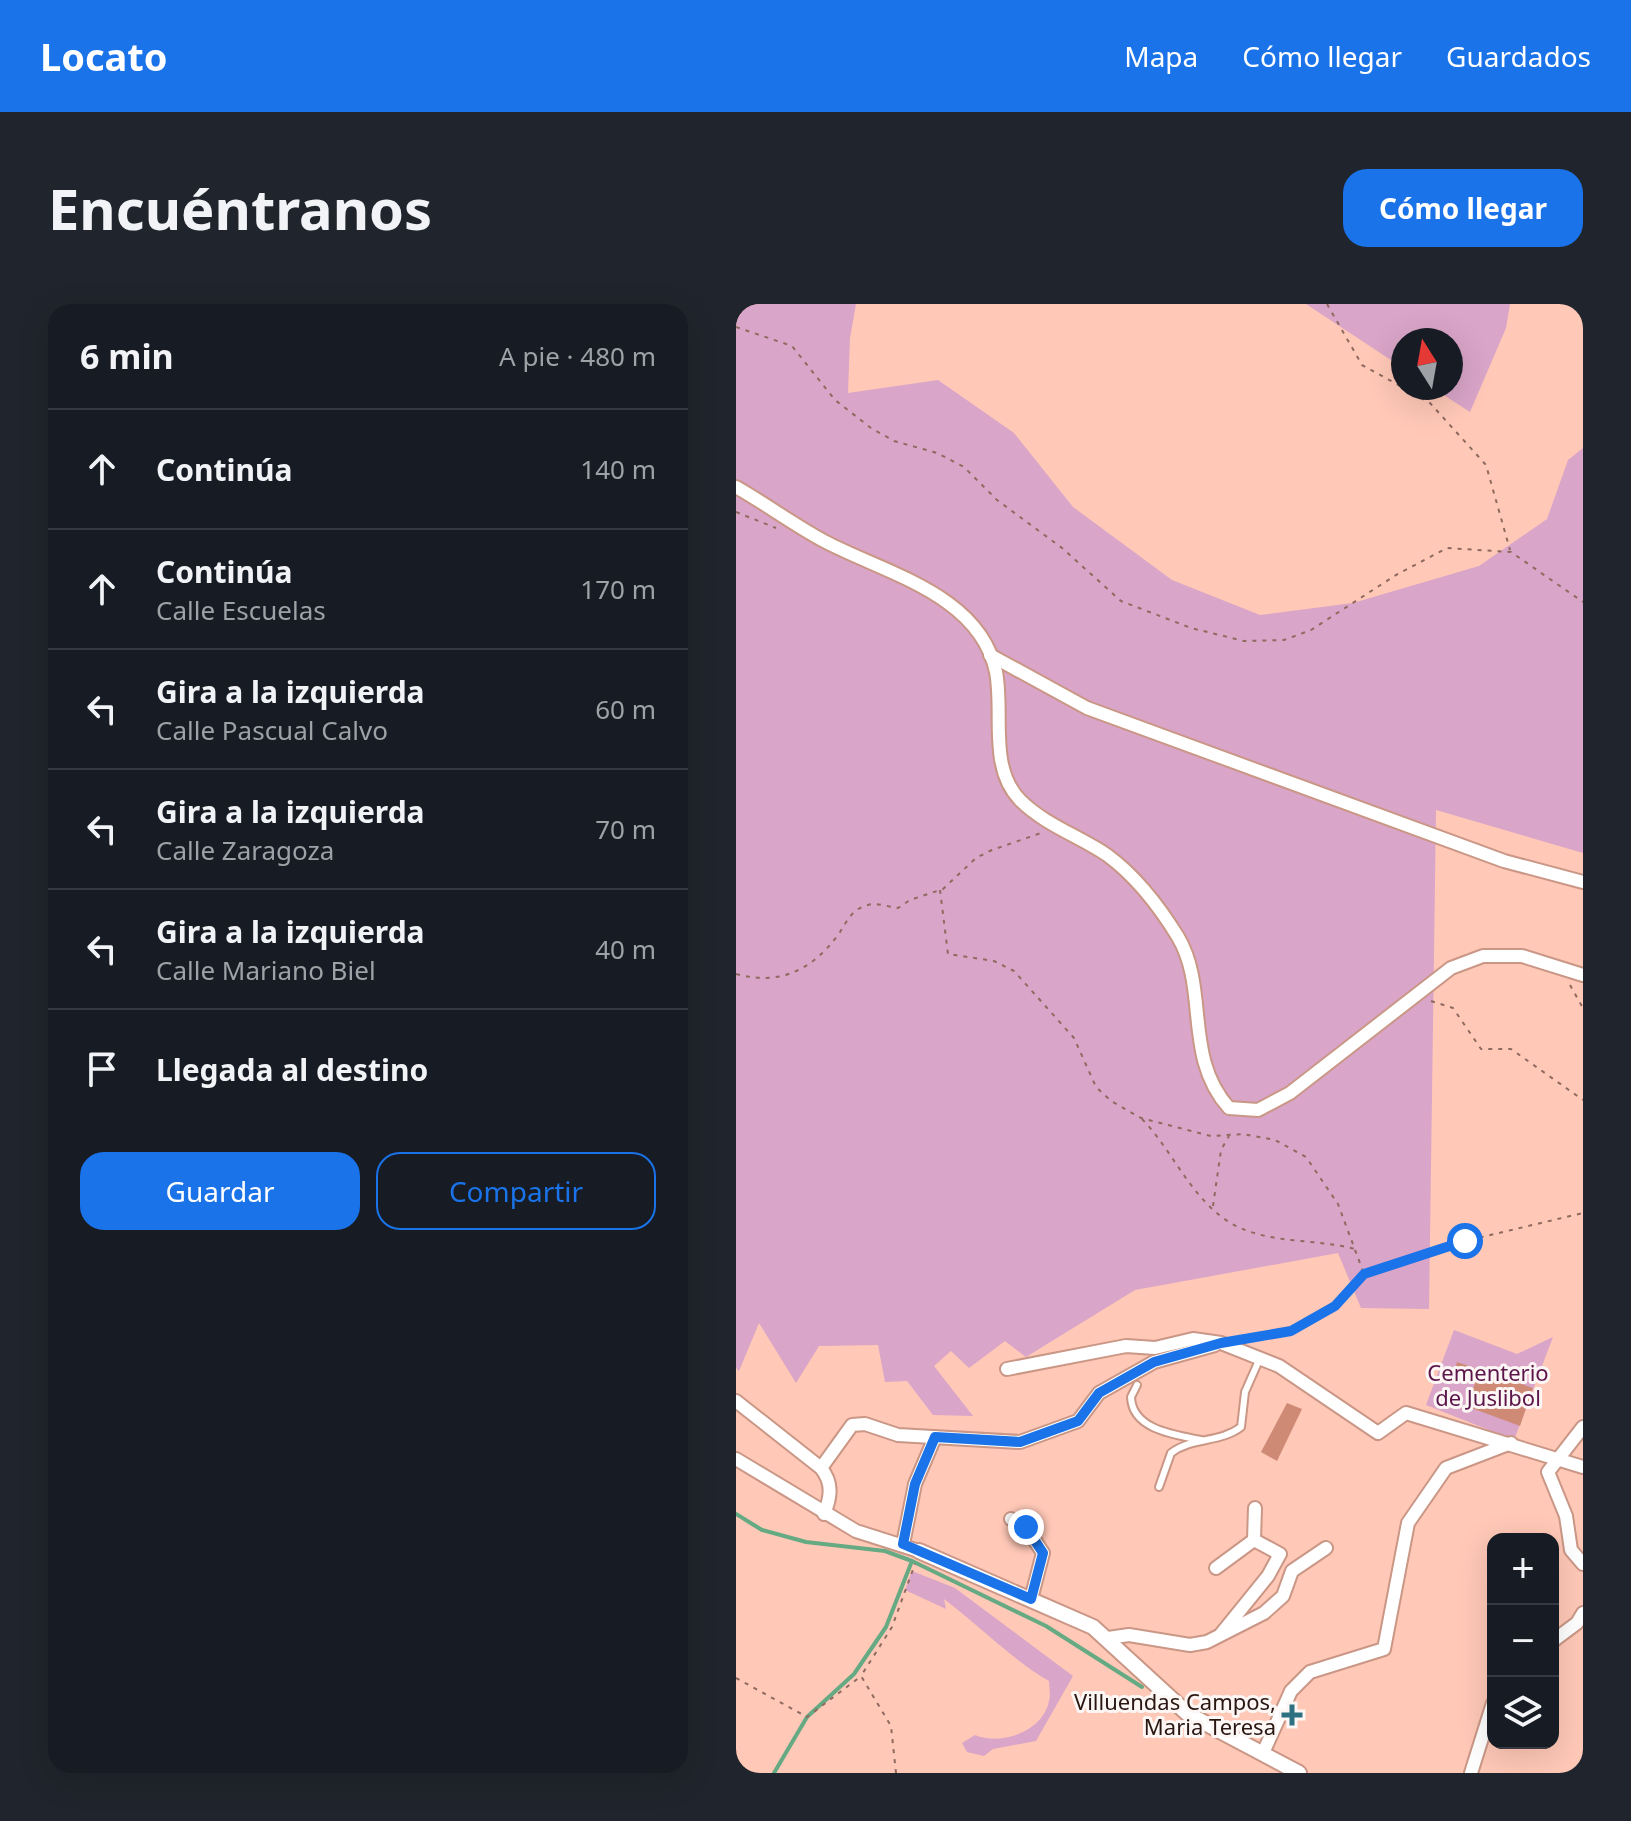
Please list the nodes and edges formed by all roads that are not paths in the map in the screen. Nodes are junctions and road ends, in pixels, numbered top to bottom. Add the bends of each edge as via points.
1 (736, 487) edge
2 (989, 655) junction
3 (1583, 882) edge
4 (1583, 975) edge
5 (1221, 1343) junction
6 (1260, 1358) junction
7 (1007, 1369) dead end
8 (1137, 1385) dead end
9 (736, 1401) edge
10 (1583, 1427) edge
11 (935, 1437) junction
12 (1204, 1441) junction
13 (1511, 1443) junction
14 (1556, 1458) junction
15 (736, 1459) edge
16 (1583, 1467) edge
17 (821, 1468) junction
18 (1159, 1487) dead end
19 (1255, 1508) dead end
20 (824, 1514) junction
21 (1011, 1519) dead end
22 (1254, 1540) junction
23 (903, 1544) junction
24 (1326, 1548) dead end
25 (919, 1551) joint
26 (1583, 1564) edge
27 (1216, 1568) dead end
28 (1031, 1599) junction
29 (1583, 1613) edge
30 (1559, 1636) edge
31 (1219, 1637) junction
32 (1108, 1638) junction
33 (1487, 1722) edge
34 (1263, 1753) junction
35 (1299, 1773) edge
36 (1471, 1773) edge

1 - 2 street via 823,540 939,594 982,637
2 - 3 street via 1087,708 1504,861
2 - 4 street via 996,671 1002,766 1019,799 1106,855 1145,888 1180,941 1211,1088 1229,1108 1258,1110 1290,1093 1451,968 1483,956 1522,956
5 - 6 street
5 - 7 street via 1193,1339 1155,1348 1126,1346
5 - 11 street via 1154,1362 1099,1393 1078,1421 1020,1442
6 - 12 lane via 1245,1392 1241,1427
6 - 13 street via 1378,1433 1406,1413
8 - 12 lane via 1131,1404 1149,1426
9 - 17 street
10 - 14 street
11 - 17 street via 852,1425
11 - 23 street via 915,1484
12 - 18 lane via 1171,1453
13 - 14 street
13 - 34 street via 1446,1468 1408,1523 1384,1649 1310,1672 1291,1691
14 - 16 street
14 - 26 street via 1548,1472 1566,1516 1571,1550
15 - 20 street
17 - 20 street via 831,1492
19 - 22 street
20 - 23 street via 856,1531
21 - 28 street via 1026,1527 1043,1553
22 - 27 street
22 - 31 street via 1280,1554
23 - 25 street
24 - 31 street via 1292,1571 1277,1602
25 - 28 street
28 - 32 street
29 - 30 street
31 - 32 street via 1196,1645 1129,1635
32 - 34 street via 1188,1714
33 - 36 street
34 - 35 street

